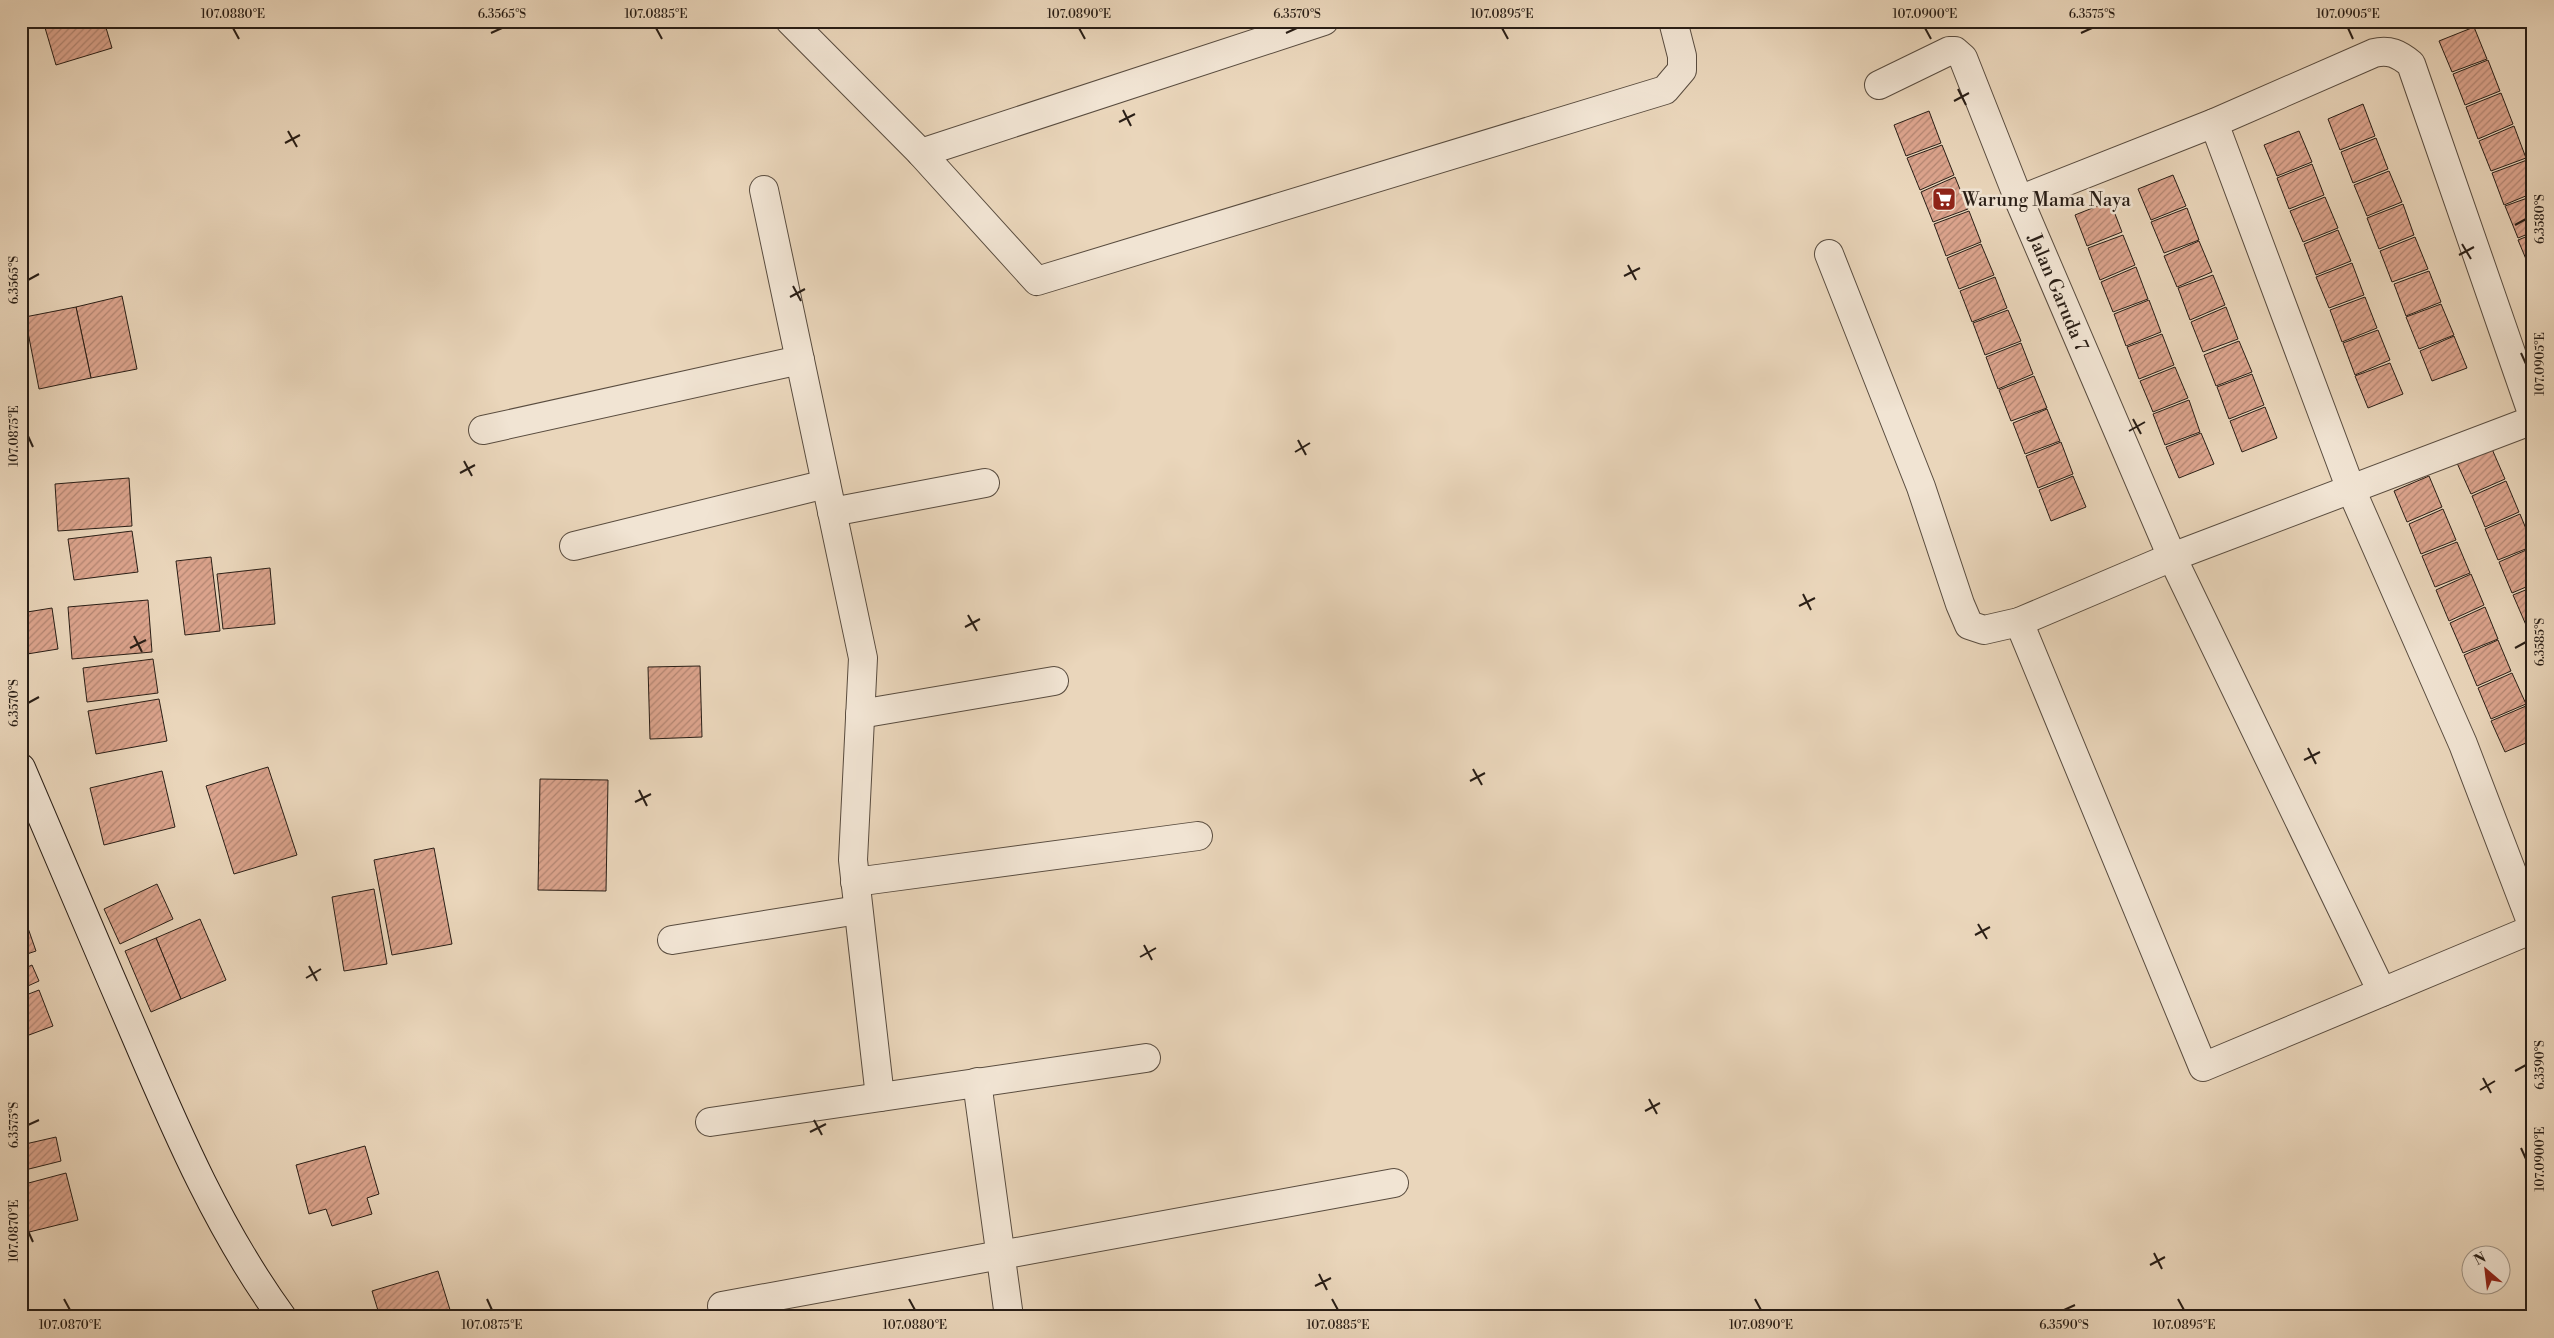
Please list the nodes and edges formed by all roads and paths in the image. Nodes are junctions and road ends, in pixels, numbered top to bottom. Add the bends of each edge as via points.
1 (790, 21) edge
2 (1324, 21) edge
3 (1673, 21) edge
4 (1878, 85) dead end
5 (2214, 123) junction
6 (921, 153) junction
7 (764, 190) dead end
8 (2019, 200) junction
9 (1829, 254) dead end
10 (800, 360) junction
11 (2533, 418) edge
12 (483, 430) dead end
13 (986, 483) dead end
14 (826, 484) junction
15 (2350, 487) junction
16 (832, 512) junction
17 (574, 546) dead end
18 (2172, 556) junction
19 (2019, 622) junction
20 (1054, 681) dead end
21 (860, 714) junction
22 (21, 768) edge
23 (1198, 836) dead end
24 (855, 882) junction
25 (858, 910) junction
26 (2533, 928) edge
27 (672, 940) dead end
28 (2382, 992) junction
29 (1146, 1058) dead end
30 (977, 1082) junction
31 (880, 1098) junction
32 (710, 1122) dead end
33 (1394, 1183) dead end
34 (999, 1255) junction
35 (722, 1306) dead end
36 (282, 1317) edge
37 (1009, 1317) edge

1 - 6 street
2 - 6 street
3 - 6 street via 1682,56 1682,70 1665,90 1037,281
4 - 8 street, Jalan Garuda 7 via 1940,54 1949,51 1960,54
5 - 8 street
5 - 11 street via 2374,53 2394,53 2411,64
5 - 15 street
7 - 10 street
8 - 18 street, Jalan Garuda 7
9 - 19 street via 1921,487 1969,625 1984,630
10 - 12 street
10 - 14 street
11 - 15 street
13 - 16 street
14 - 16 street
14 - 17 street
15 - 18 street
15 - 26 street via 2463,744
16 - 21 street via 863,658
18 - 19 street
18 - 28 street, Jalan Garuda 7
19 - 28 street via 2203,1067
20 - 21 street
21 - 24 street via 852,860
22 - 36 street via 159,1091 211,1203
23 - 24 street
24 - 25 street
25 - 27 street
25 - 31 street
26 - 28 street
29 - 30 street
30 - 31 street
30 - 34 street
31 - 32 street
33 - 34 street
34 - 35 street
34 - 37 street

